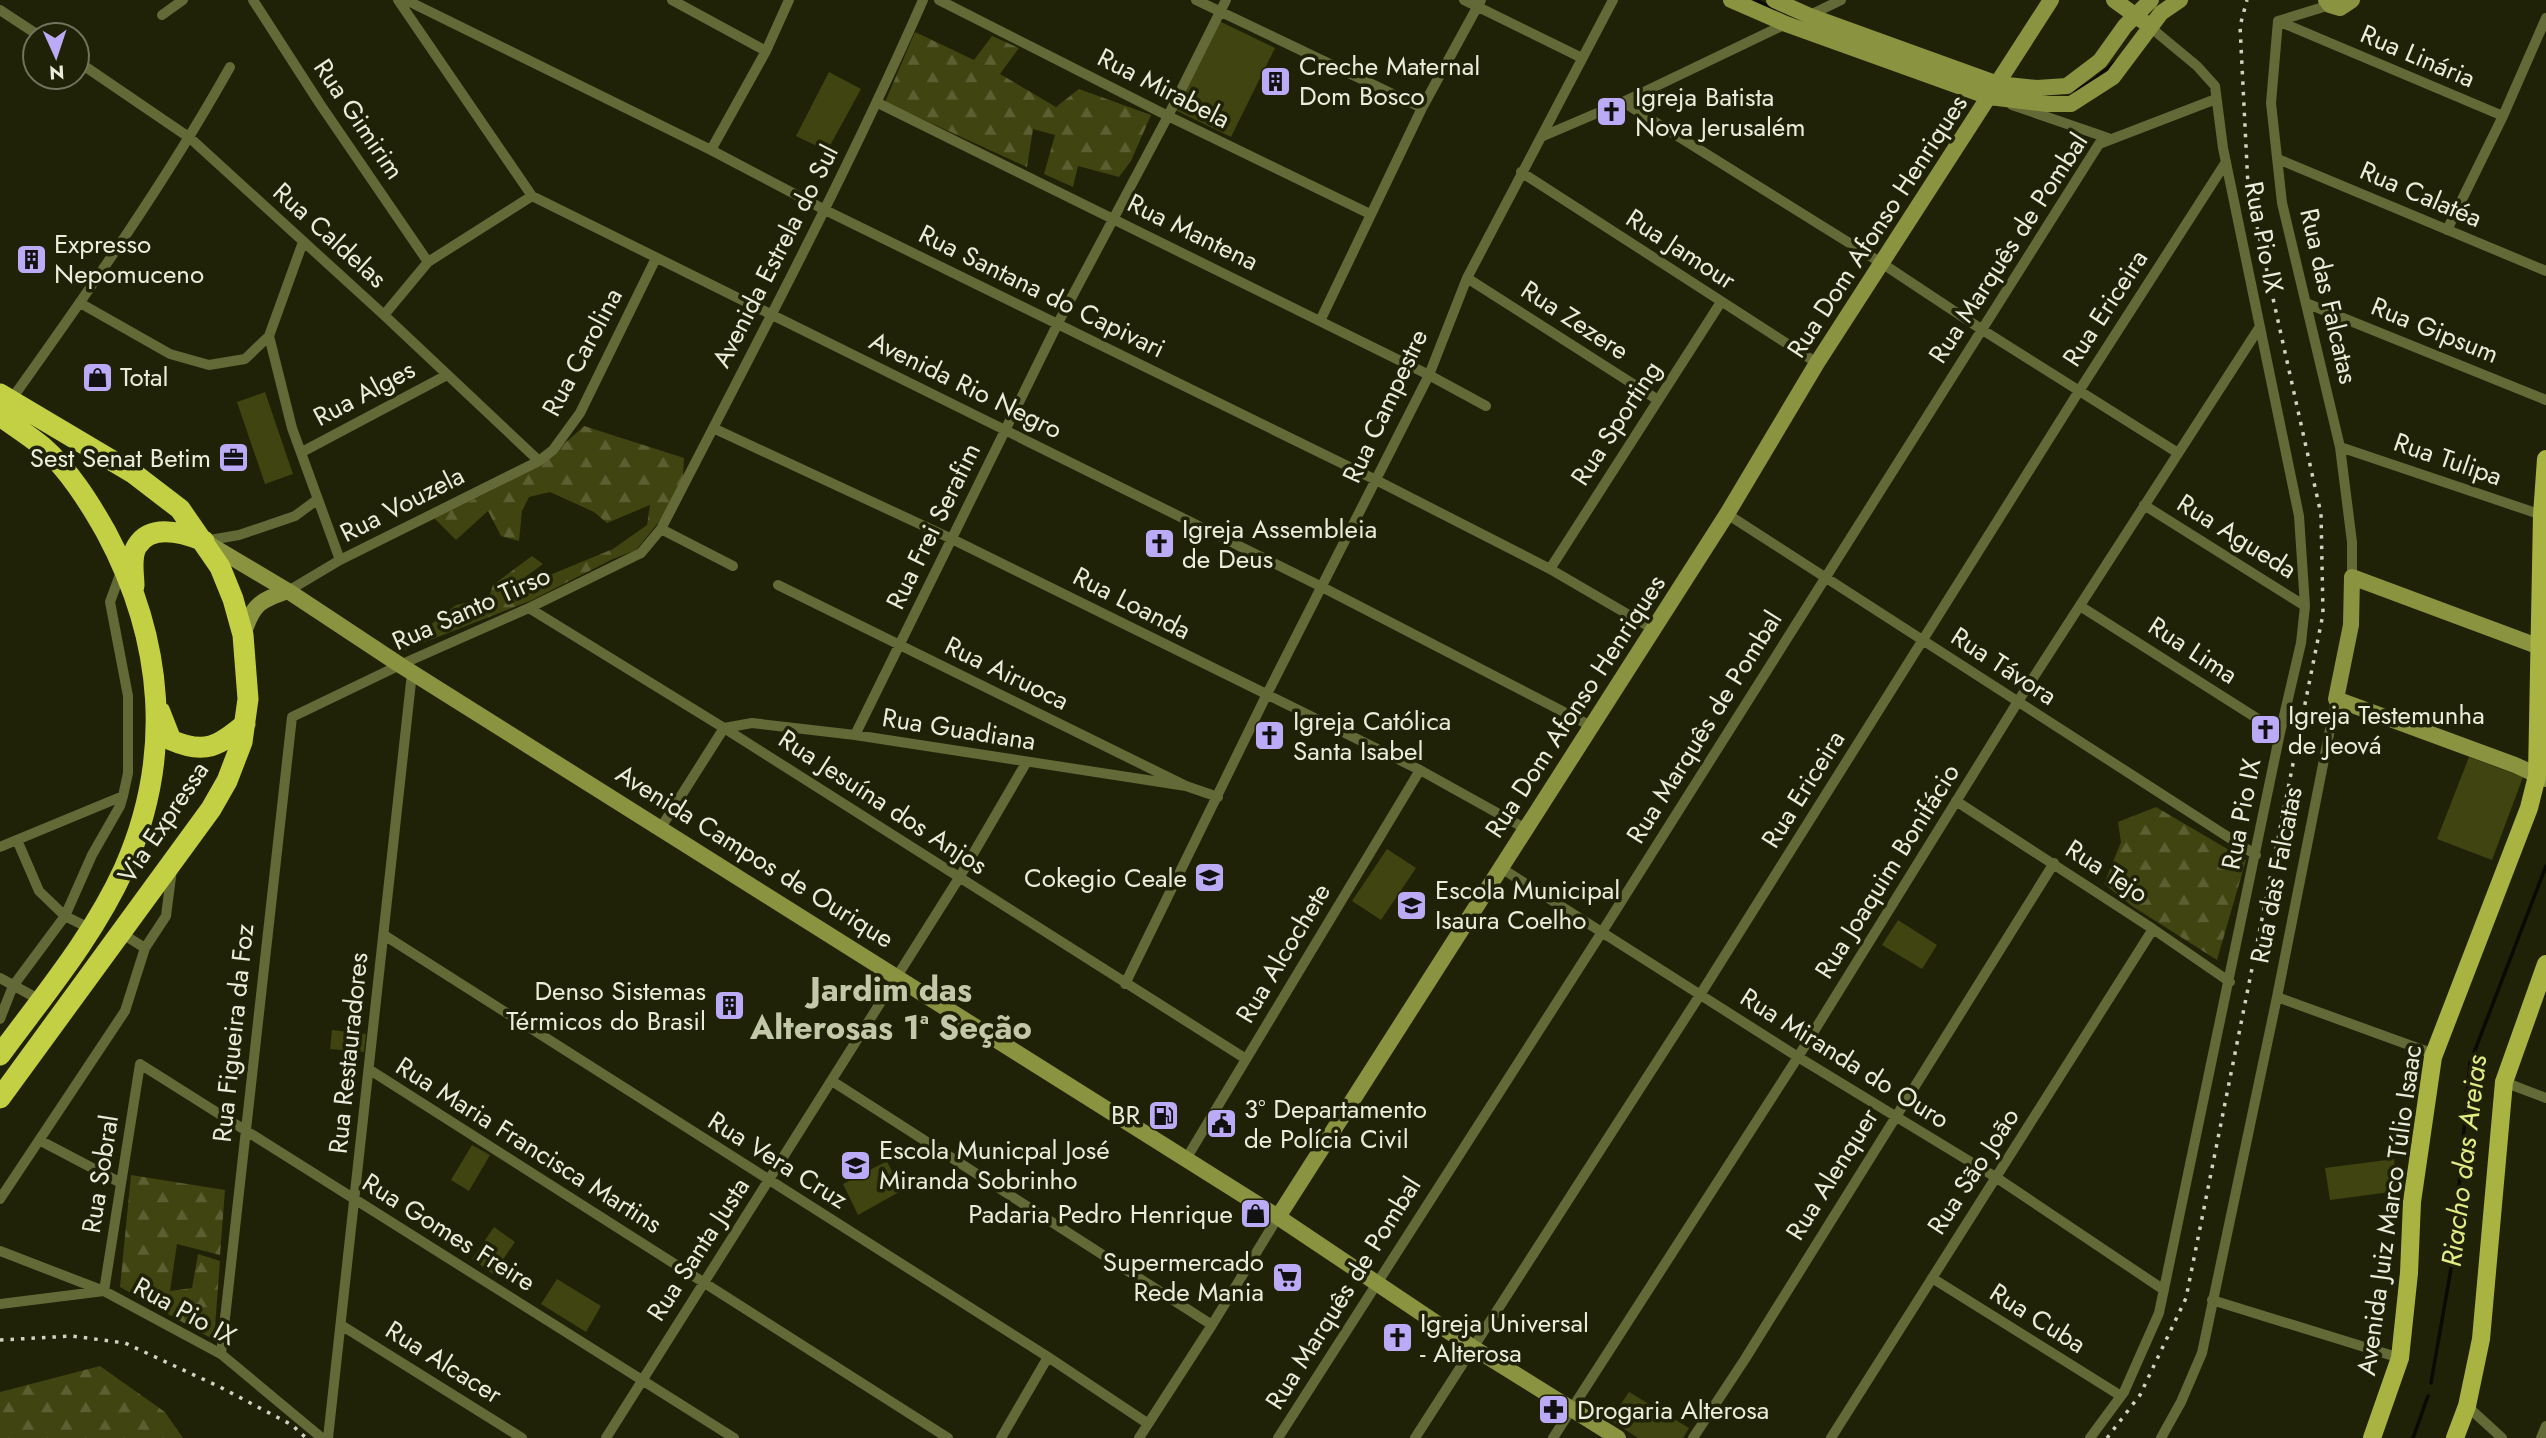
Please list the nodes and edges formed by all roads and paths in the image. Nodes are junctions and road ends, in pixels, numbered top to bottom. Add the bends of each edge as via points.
1 (183, 0) edge
2 (253, 0) edge
3 (398, 0) edge
4 (406, 0) edge
5 (672, 0) edge
6 (789, 0) edge
7 (923, 0) edge
8 (939, 0) edge
9 (1196, 0) edge
10 (1226, 0) edge
11 (1464, 0) edge
12 (1613, 0) edge
13 (1731, 0) edge
14 (1774, 0) edge
15 (1842, 0) edge
16 (2051, 0) edge
17 (2114, 0) edge
18 (2151, 0) edge
19 (2180, 0) edge
20 (2353, 0) edge
21 (2328, 3) edge
22 (1480, 4) edge
23 (0, 10) edge
24 (1220, 12) junction
25 (162, 15) dead end
26 (1811, 16) junction
27 (2135, 16) junction
28 (2546, 18) edge
29 (2278, 21) junction
30 (21, 24) edge
31 (1786, 24) junction
32 (2150, 27) junction
33 (766, 51) junction
34 (1582, 58) junction
35 (230, 67) dead end
36 (91, 71) edge
37 (1994, 91) junction
38 (2216, 99) junction
39 (1623, 102) junction
40 (878, 103) junction
41 (2071, 104) junction
42 (1422, 108) junction
43 (1168, 116) junction
44 (2502, 116) junction
45 (2072, 126) junction
46 (1541, 136) junction
47 (190, 138) junction
48 (2108, 138) junction
49 (711, 150) junction
50 (2278, 159) junction
51 (2226, 162) junction
52 (1521, 173) junction
53 (532, 196) junction
54 (825, 210) junction
55 (1370, 214) junction
56 (1114, 218) junction
57 (2447, 230) junction
58 (303, 242) junction
59 (656, 258) junction
60 (428, 262) junction
61 (1883, 264) junction
62 (2546, 271) edge
63 (1467, 278) junction
64 (1721, 302) junction
65 (80, 303) junction
66 (2306, 303) junction
67 (384, 315) junction
68 (771, 316) junction
69 (1320, 321) junction
70 (1058, 323) junction
71 (2259, 328) junction
72 (1981, 329) junction
73 (269, 336) junction
74 (1817, 363) junction
75 (447, 375) junction
76 (1429, 375) junction
77 (2078, 391) junction
78 (1658, 400) junction
79 (2546, 400) edge
80 (4, 403) edge
81 (1486, 406) dead end
82 (713, 428) junction
83 (1005, 429) junction
84 (2340, 447) junction
85 (302, 452) junction
86 (2178, 453) junction
87 (2546, 459) edge
88 (538, 461) junction
89 (1376, 480) junction
90 (318, 499) junction
91 (2144, 505) junction
92 (1727, 514) junction
93 (2542, 515) junction
94 (661, 529) junction
95 (952, 539) junction
96 (204, 541) junction
97 (340, 560) junction
98 (733, 566) dead end
99 (123, 568) junction
100 (1550, 569) junction
101 (2352, 577) junction
102 (1824, 578) junction
103 (778, 585) dead end
104 (1322, 587) junction
105 (134, 591) junction
106 (288, 591) junction
107 (2080, 606) junction
108 (2305, 606) junction
109 (529, 608) junction
110 (1653, 629) junction
111 (243, 635) junction
112 (1923, 640) junction
113 (900, 645) junction
114 (2540, 647) junction
115 (406, 669) junction
116 (1266, 696) junction
117 (2336, 699) junction
118 (157, 701) junction
119 (2017, 703) junction
120 (292, 717) joint
121 (245, 724) junction
122 (1591, 726) junction
123 (724, 728) junction
124 (2280, 733) junction
125 (855, 735) junction
126 (1026, 763) junction
127 (1420, 770) junction
128 (2541, 777) edge
129 (1186, 786) junction
130 (123, 796) junction
131 (1218, 797) junction
132 (1956, 801) junction
133 (660, 829) junction
134 (1526, 829) junction
135 (17, 840) junction
136 (0, 848) edge
137 (2256, 855) junction
138 (173, 862) junction
139 (2054, 863) junction
140 (1501, 868) junction
141 (959, 878) junction
142 (65, 916) junction
143 (91, 929) junction
144 (2153, 929) junction
145 (1602, 932) junction
146 (121, 933) junction
147 (384, 934) junction
148 (145, 948) junction
149 (2546, 964) edge
150 (896, 977) junction
151 (0, 978) edge
152 (2230, 982) junction
153 (1125, 984) junction
154 (13, 986) junction
155 (1700, 995) junction
156 (2277, 998) junction
157 (40, 1000) junction
158 (0, 1019) edge
159 (2434, 1054) junction
160 (0, 1055) edge
161 (1798, 1058) junction
162 (1246, 1059) junction
163 (140, 1064) joint
164 (370, 1070) junction
165 (832, 1081) junction
166 (2504, 1082) junction
167 (0, 1098) edge
168 (2546, 1098) edge
169 (1894, 1117) junction
170 (245, 1129) junction
171 (39, 1140) junction
172 (1186, 1159) junction
173 (1997, 1178) junction
174 (769, 1181) junction
175 (121, 1183) junction
176 (0, 1199) edge
177 (355, 1200) junction
178 (1278, 1217) junction
179 (0, 1251) edge
180 (1932, 1278) junction
181 (704, 1282) junction
182 (1376, 1283) junction
183 (2164, 1290) junction
184 (104, 1291) junction
185 (2212, 1300) junction
186 (0, 1304) edge
187 (341, 1325) junction
188 (1212, 1325) junction
189 (1472, 1347) junction
190 (220, 1354) junction
191 (1048, 1357) junction
192 (2400, 1358) junction
193 (642, 1381) junction
194 (2121, 1396) junction
195 (2467, 1406) junction
196 (1572, 1409) junction
197 (1147, 1423) junction
198 (2546, 1426) edge
199 (322, 1438) edge
200 (328, 1438) edge
201 (522, 1438) edge
202 (606, 1438) edge
203 (734, 1438) edge
204 (948, 1438) edge
205 (1001, 1438) edge
206 (1139, 1438) edge
207 (1278, 1438) edge
208 (1415, 1438) edge
209 (1553, 1438) edge
210 (1618, 1438) edge
211 (1693, 1438) edge
212 (1831, 1438) edge
213 (2090, 1438) edge
214 (2161, 1438) edge
215 (2372, 1438) edge
216 (2455, 1438) edge
217 (2502, 1438) edge
218 (2541, 1438) edge

1 - 25 street
2 - 60 street, Rua Gimirim
3 - 53 street, Avenida Rio Negro
4 - 49 street, Rua Santana do Capivari
5 - 33 street
6 - 33 street
7 - 40 street, Avenida Estrela do Sul
8 - 43 street, Rua Mirabela
9 - 24 street
10 - 24 street, Rua Frei Serafim
11 - 22 street
12 - 34 street, Rua Campestre
13 - 31 street
14 - 26 street
15 - 26 street
16 - 37 street, Rua Dom Afonso Henriques
17 - 27 street
18 - 27 street
19 - 32 street
20 - 21 street via 2340,8
21 - 29 street
22 - 34 street
22 - 42 street
23 - 30 street
24 - 42 street
24 - 43 street, Rua Frei Serafim
26 - 31 street
26 - 37 street
27 - 32 street
27 - 37 street via 2100,61 2067,86
28 - 44 street
29 - 44 street, Rua Linária
29 - 50 street, Rua das Falcatas via 2271,103
31 - 37 street
31 - 39 street
32 - 38 street, Rua Pio IX via 2197,66 2215,86
32 - 41 street via 2113,77
33 - 49 street
34 - 46 street, Rua Campestre
35 - 47 street
36 - 47 street, Rua Caldelas
37 - 41 street via 2047,104
37 - 45 street
37 - 61 street, Rua Dom Afonso Henriques
38 - 48 street, Rua Marquês de Pombal
38 - 51 street, Rua Pio IX
39 - 46 street
39 - 61 street
40 - 54 street, Avenida Estrela do Sul
40 - 56 street, Rua Mantena
41 - 45 street
42 - 55 street
43 - 55 street, Rua Mirabela
43 - 56 street, Rua Frei Serafim
44 - 57 street
45 - 48 street
46 - 52 street, Rua Campestre
47 - 58 street, Rua Caldelas
47 - 65 street
48 - 72 street, Rua Marquês de Pombal via 2099,144
49 - 54 street, Rua Santana do Capivari
50 - 57 street, Rua Calatéa
50 - 66 street, Rua das Falcatas via 2282,203
51 - 71 street, Rua Pio IX
51 - 77 street, Rua Ericeira
52 - 63 street, Rua Campestre
52 - 64 street, Rua Jamour
53 - 59 street, Avenida Rio Negro
53 - 60 street
54 - 68 street, Avenida Estrela do Sul
54 - 70 street, Rua Santana do Capivari
55 - 69 street
56 - 69 street, Rua Mantena
56 - 70 street, Rua Frei Serafim
57 - 62 street, Rua Calatéa
58 - 67 street, Rua Caldelas
58 - 73 street
59 - 68 street, Avenida Rio Negro
59 - 88 street, Rua Carolina via 580,412 553,450
60 - 67 street
61 - 72 street
61 - 74 street, Rua Dom Afonso Henriques
63 - 76 street, Rua Campestre
63 - 78 street, Rua Zezere
64 - 74 street, Rua Jamour
64 - 78 street, Rua Sporting
65 - 73 street via 170,354 209,365 245,359
65 - 80 street
66 - 79 street, Rua Gipsum
66 - 84 street, Rua das Falcatas
67 - 75 street, Rua Caldelas
68 - 82 street, Avenida Estrela do Sul
68 - 83 street, Avenida Rio Negro
69 - 76 street, Rua Mantena
70 - 83 street, Rua Frei Serafim
70 - 89 street, Rua Santana do Capivari
71 - 86 street, Rua Joaquim Bonifácio
71 - 108 street, Rua Pio IX via 2300,516
72 - 77 street
72 - 102 street, Rua Marquês de Pombal
73 - 85 street
74 - 92 street, Rua Dom Afonso Henriques
75 - 85 street, Rua Alges
75 - 88 street, Rua Caldelas
76 - 81 street, Rua Mantena
76 - 89 street, Rua Campestre
77 - 86 street
77 - 112 street, Rua Ericeira
78 - 100 street, Rua Sporting
80 - 96 highway, Avenida Campos de Ourique via 133,473 180,509
80 - 99 highway via 75,484
82 - 94 street, Avenida Estrela do Sul
82 - 95 street, Rua Loanda
83 - 95 street, Rua Frei Serafim
83 - 104 street, Avenida Rio Negro
84 - 93 street, Rua Tulipa
84 - 101 street, Rua das Falcatas
85 - 90 street
86 - 91 street, Rua Joaquim Bonifácio
87 - 93 main road, Avenida Juiz Marco Túlio Isaac
88 - 97 street, Rua Vouzela
89 - 100 street, Rua Santana do Capivari
89 - 104 street, Rua Campestre
90 - 96 street via 295,516
90 - 97 street
91 - 107 street, Rua Joaquim Bonifácio
91 - 108 street, Rua Agueda
92 - 102 street, Rua Távora
92 - 110 street, Rua Dom Afonso Henriques
93 - 114 main road, Avenida Juiz Marco Túlio Isaac
94 - 98 street
94 - 109 street, Rua Santo Tirso via 641,553
95 - 113 street, Rua Frei Serafim
95 - 116 street, Rua Loanda
96 - 105 highway via 185,533 151,535 137,546
96 - 106 street, Avenida Campos de Ourique
96 - 111 highway, Via Expressa via 220,566
97 - 106 street, Rua Vouzela
99 - 105 highway
99 - 130 street via 110,602 128,696 128,773
100 - 110 street, Rua Santana do Capivari
101 - 114 street
101 - 117 street, Rua das Falcatas via 2351,625
102 - 112 street, Rua Távora
102 - 145 street, Rua Marquês de Pombal
103 - 113 street, Rua Airuoca
104 - 116 street, Rua Campestre
104 - 122 street, Avenida Rio Negro
105 - 118 highway, Via Expressa
106 - 111 street via 263,599 250,613
106 - 115 street, Avenida Campos de Ourique
107 - 119 street, Rua Joaquim Bonifácio
107 - 124 street, Rua Lima
108 - 124 street, Rua Pio IX
109 - 115 street, Rua Santo Tirso
109 - 123 street, Rua Jesuína dos Anjos
110 - 122 street, Rua Dom Afonso Henriques
111 - 121 highway, Via Expressa via 248,699
112 - 119 street, Rua Távora
112 - 155 street, Rua Ericeira
113 - 125 street, Rua Frei Serafim
113 - 129 street, Rua Airuoca
114 - 128 main road, Avenida Juiz Marco Túlio Isaac
115 - 120 street, Rua Santo Tirso
115 - 133 street, Avenida Campos de Ourique
115 - 147 street, Rua Restauradores
116 - 127 street, Rua Loanda
116 - 131 street, Rua Campestre
117 - 128 street
117 - 156 street, Rua das Falcatas
118 - 121 highway via 172,740 187,747 222,743
118 - 143 highway, Via Expressa via 148,801 124,867
119 - 132 street, Rua Joaquim Bonifácio
119 - 137 street, Rua Távora
120 - 170 street, Rua Figueira da Foz
121 - 138 highway, Via Expressa via 227,781
122 - 134 street, Rua Dom Afonso Henriques
123 - 125 street, Rua Guadiana via 752,723
123 - 133 street
123 - 141 street, Rua Jesuína dos Anjos
124 - 137 street, Rua Pio IX
125 - 126 street, Rua Guadiana
126 - 129 street, Rua Guadiana
126 - 141 street, Rua Santa Justa
127 - 134 street, Rua Loanda
127 - 162 street, Rua Alcochete
128 - 159 main road, Avenida Juiz Marco Túlio Isaac
129 - 131 street, Rua Airuoca
130 - 135 street
130 - 142 street
131 - 153 street, Rua Campestre
132 - 139 street, Rua Tejo
132 - 161 street, Rua Joaquim Bonifácio
133 - 150 street, Avenida Campos de Ourique
134 - 140 street, Rua Dom Afonso Henriques
135 - 136 street
135 - 142 street via 39,891
137 - 152 street, Rua Pio IX
138 - 146 highway, Via Expressa
138 - 148 street via 166,916
139 - 144 street, Rua Tejo
139 - 169 street, Rua Alenquer
140 - 145 street, Rua Miranda do Ouro
140 - 178 street, Rua Dom Afonso Henriques
141 - 150 street, Rua Santa Justa
141 - 153 street, Rua Jesuína dos Anjos
142 - 143 street
142 - 154 street
143 - 157 highway, Via Expressa
144 - 152 street, Rua Tejo
144 - 173 street, Rua São João
145 - 155 street, Rua Miranda do Ouro
145 - 182 street, Rua Marquês de Pombal
146 - 148 street
146 - 167 highway, Via Expressa
147 - 164 street, Rua Restauradores
147 - 174 street, Rua Vera Cruz
148 - 171 street via 125,1011
149 - 166 main road
150 - 165 street, Rua Santa Justa
150 - 172 street, Avenida Campos de Ourique
151 - 154 street
152 - 183 street, Rua Pio IX
153 - 162 street, Rua Jesuína dos Anjos
154 - 157 street
154 - 158 street
155 - 161 street, Rua Miranda do Ouro
155 - 189 street, Rua Ericeira
156 - 159 street
156 - 185 street, Rua das Falcatas
157 - 160 highway, Via Expressa
159 - 192 main road, Avenida Juiz Marco Túlio Isaac via 2412,1202
161 - 169 street, Rua Miranda do Ouro
161 - 196 street, Rua Joaquim Bonifácio
162 - 172 street, Rua Alcochete
163 - 170 street, Rua Gomes Freire
163 - 175 street, Rua Sobral
164 - 177 street, Rua Restauradores
164 - 181 street, Rua Maria Francisca Martins
165 - 174 street, Rua Santa Justa
165 - 188 street
166 - 168 street
166 - 195 main road via 2481,1339
169 - 173 street, Rua Miranda do Ouro
169 - 211 street, Rua Alenquer
170 - 177 street, Rua Gomes Freire
170 - 190 street, Rua Figueira da Foz
171 - 175 street
171 - 176 street
172 - 178 street, Avenida Campos de Ourique
173 - 180 street, Rua São João
173 - 183 street, Rua Miranda do Ouro
174 - 181 street, Rua Santa Justa
174 - 191 street, Rua Vera Cruz
175 - 184 street, Rua Sobral
177 - 187 street, Rua Restauradores
177 - 193 street, Rua Gomes Freire
178 - 182 street, Avenida Campos de Ourique
178 - 188 street, Rua Dom Afonso Henriques
179 - 184 street
180 - 194 street, Rua Cuba
180 - 212 street, Rua São João
181 - 193 street, Rua Santa Justa
181 - 204 street, Rua Maria Francisca Martins
182 - 189 street, Avenida Campos de Ourique
182 - 207 street, Rua Marquês de Pombal
183 - 194 street, Rua Pio IX via 2159,1313
184 - 186 street, Rua Pio IX
184 - 190 street, Rua Pio IX
185 - 192 street
185 - 214 street, Rua das Falcatas via 2202,1353
187 - 200 street, Rua Restauradores
187 - 201 street, Rua Alcacer
188 - 197 street, Rua Dom Afonso Henriques
189 - 196 street, Avenida Campos de Ourique
189 - 208 street, Rua Ericeira
190 - 199 street, Rua Pio IX
191 - 197 street, Rua Vera Cruz
191 - 205 street
192 - 215 main road, Avenida Juiz Marco Túlio Isaac
193 - 202 street, Rua Santa Justa
193 - 203 street, Rua Gomes Freire
194 - 213 street, Rua Pio IX
195 - 216 main road
195 - 217 street
196 - 209 street, Rua Joaquim Bonifácio
196 - 210 street, Avenida Campos de Ourique
197 - 206 street, Rua Dom Afonso Henriques
198 - 218 street

